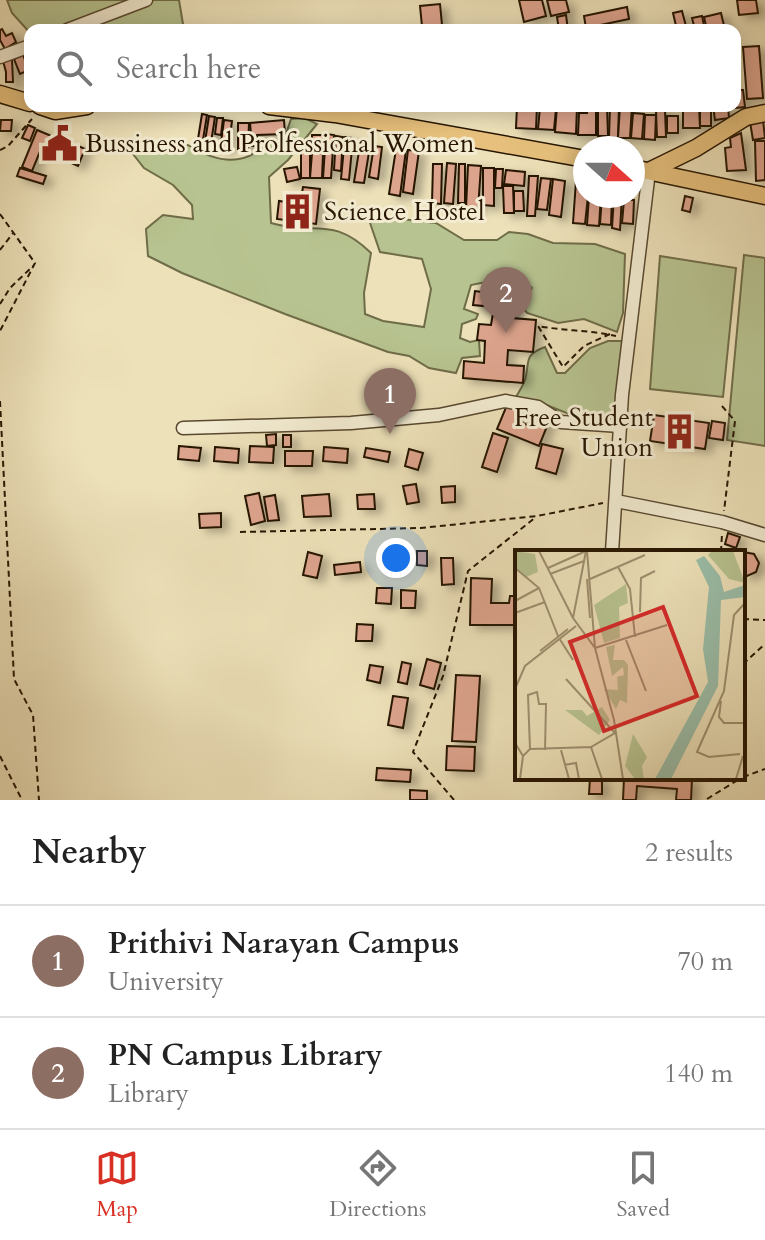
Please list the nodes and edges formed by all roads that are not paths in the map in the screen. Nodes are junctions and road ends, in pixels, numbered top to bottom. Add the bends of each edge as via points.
1 (146, 0) edge
2 (83, 24) edge
3 (24, 48) edge
4 (0, 57) edge
5 (0, 94) edge
6 (24, 101) edge
7 (318, 112) edge
8 (765, 113) edge
9 (573, 157) edge
10 (645, 167) edge
11 (645, 170) edge
12 (765, 196) edge
13 (638, 208) edge
14 (620, 426) junction
15 (183, 428) dead end
16 (616, 501) junction
17 (765, 535) edge
18 (612, 550) edge

1 - 2 street
3 - 4 street
5 - 6 main road
7 - 9 main road
8 - 10 main road via 746,117 696,148
11 - 12 main road
13 - 14 street
14 - 15 street via 561,422 538,407 505,401 439,415 351,423
14 - 16 street
16 - 17 street
16 - 18 street

